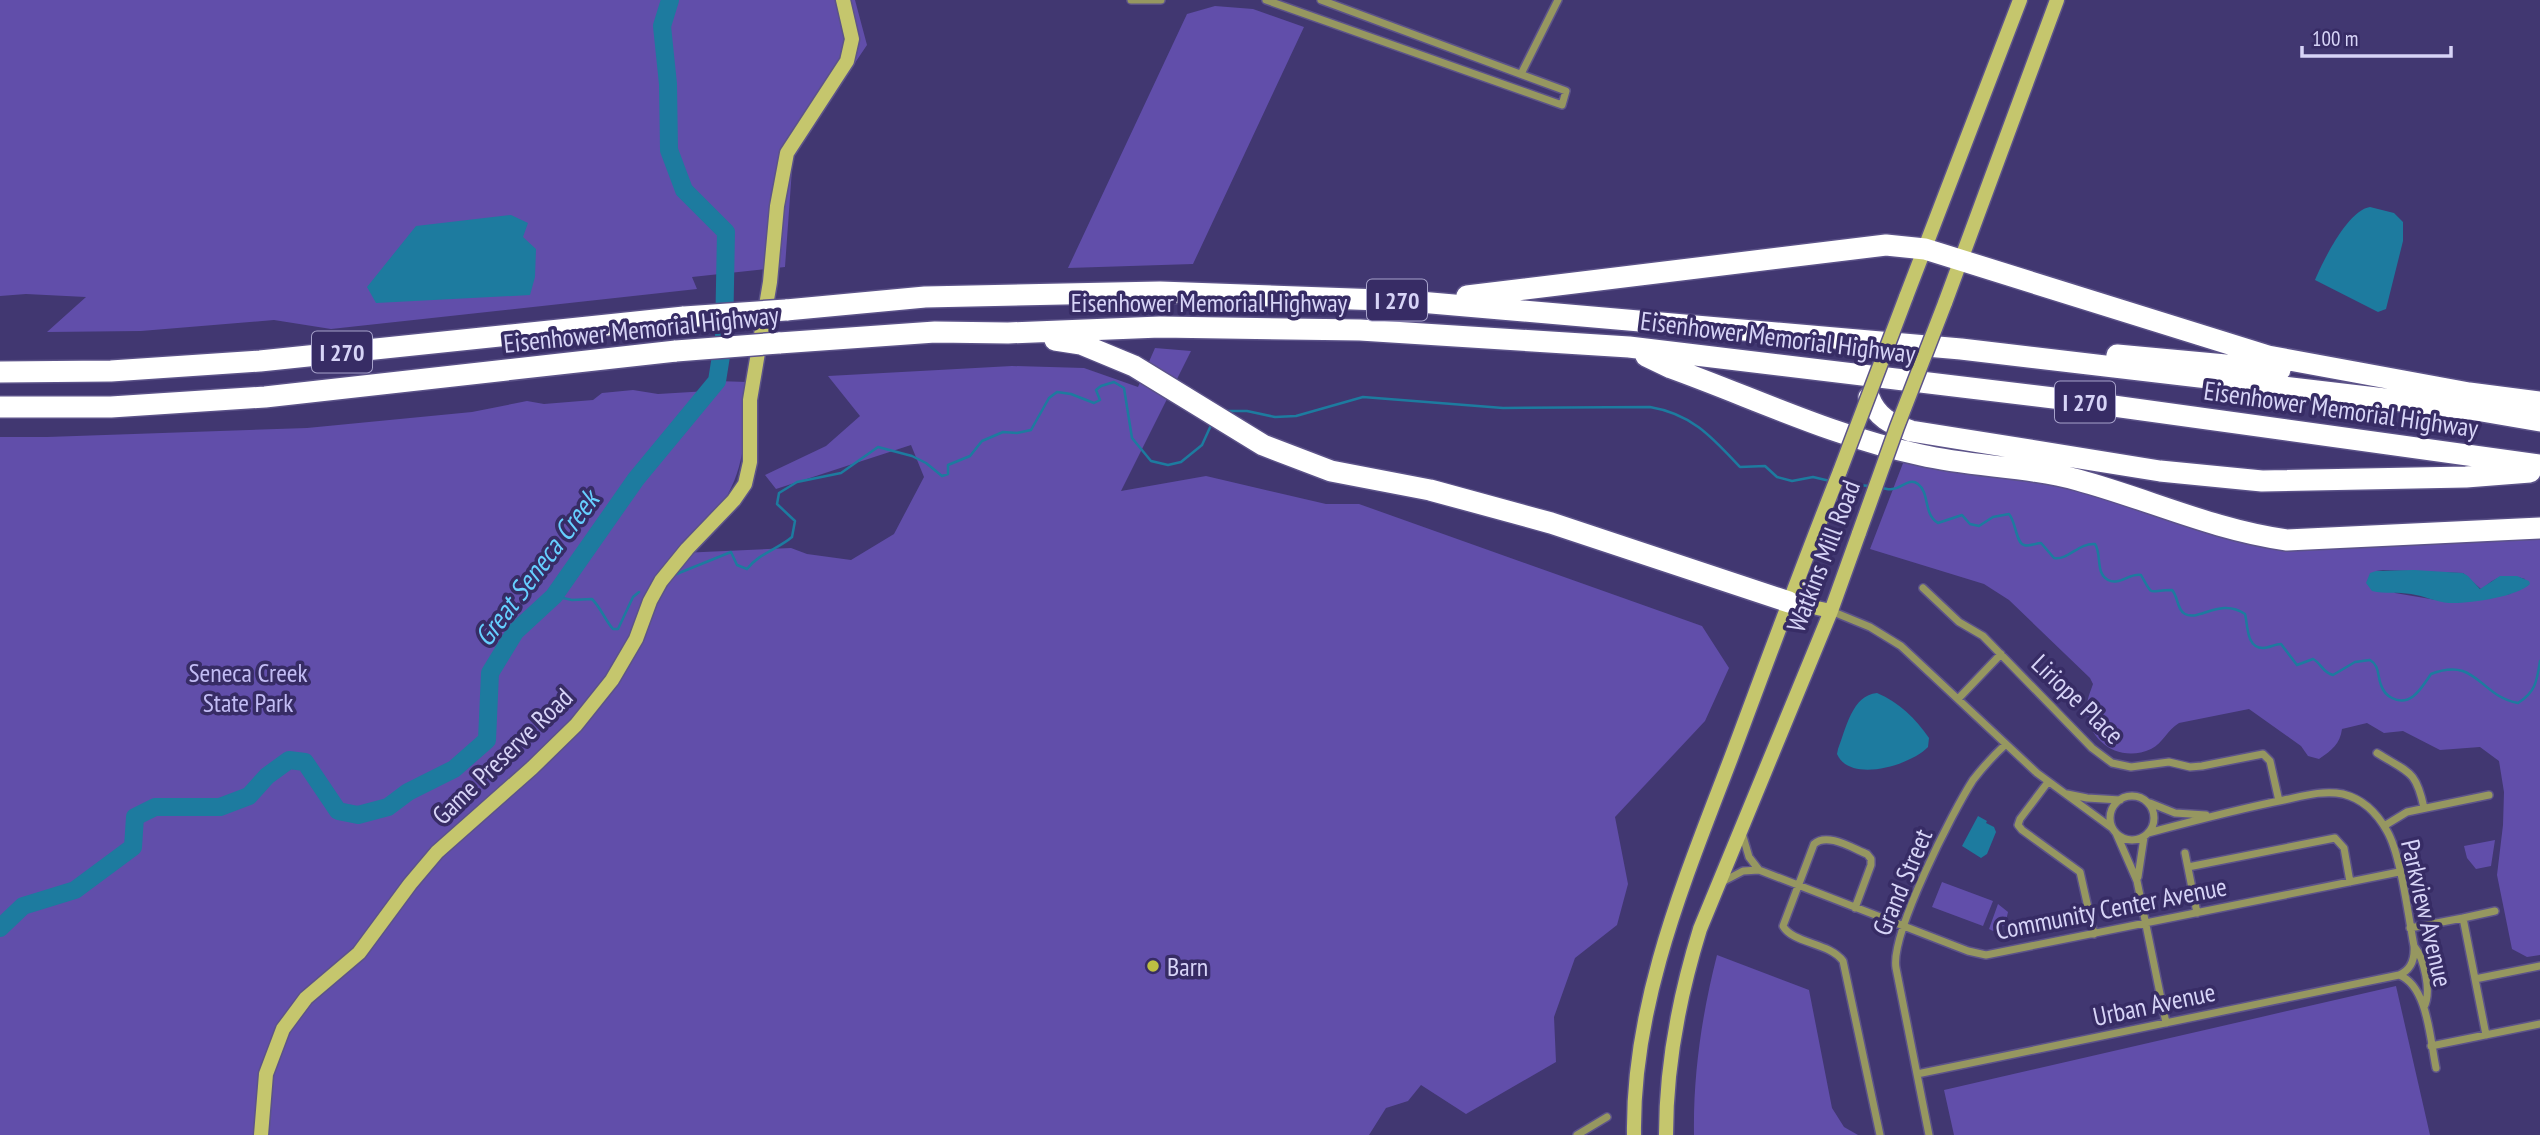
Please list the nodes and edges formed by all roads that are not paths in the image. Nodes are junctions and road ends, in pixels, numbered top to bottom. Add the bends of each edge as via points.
1 (843, 0) edge
2 (1131, 0) edge
3 (1161, 0) edge
4 (1266, 0) edge
5 (1321, 0) edge
6 (1558, 0) edge
7 (2020, 0) edge
8 (2057, 0) edge
9 (1521, 74) junction
10 (1925, 248) junction
11 (1961, 259) junction
12 (1409, 300) junction
13 (1008, 333) junction
14 (1629, 347) junction
15 (2007, 356) junction
16 (0, 372) edge
17 (2399, 381) junction
18 (1869, 397) junction
19 (2540, 402) edge
20 (0, 407) edge
21 (2540, 421) edge
22 (1904, 429) junction
23 (2540, 465) edge
24 (2540, 471) edge
25 (2540, 528) edge
26 (1923, 588) dead end
27 (1941, 589) dead end
28 (1933, 598) junction
29 (1789, 602) junction
30 (1830, 611) junction
31 (2001, 654) junction
32 (1958, 699) junction
33 (2006, 744) junction
34 (2377, 753) dead end
35 (2048, 782) junction
36 (2063, 793) junction
37 (2489, 795) dead end
38 (2120, 800) junction
39 (2279, 801) junction
40 (2147, 802) junction
41 (2424, 808) junction
42 (2213, 815) junction
43 (1741, 825) junction
44 (2384, 826) junction
45 (2114, 830) junction
46 (2146, 835) junction
47 (2185, 853) dead end
48 (2188, 867) junction
49 (1759, 870) junction
50 (2399, 872) junction
51 (2137, 881) junction
52 (2350, 882) junction
53 (1798, 886) junction
54 (1716, 887) junction
55 (1855, 908) junction
56 (2495, 911) dead end
57 (2197, 913) junction
58 (2463, 918) junction
59 (2146, 923) junction
60 (1904, 926) junction
61 (2410, 928) junction
62 (2094, 934) junction
63 (2414, 946) junction
64 (2540, 966) edge
65 (2399, 975) junction
66 (2475, 979) junction
67 (2424, 1008) junction
68 (2166, 1023) junction
69 (2540, 1024) edge
70 (2486, 1035) junction
71 (2431, 1046) junction
72 (2436, 1068) dead end
73 (1917, 1074) junction
74 (1607, 1117) dead end
75 (261, 1135) edge
76 (1577, 1135) edge
77 (1634, 1135) edge
78 (1666, 1135) edge
79 (1880, 1135) edge
80 (1930, 1135) edge

1 - 75 main road, Game Preserve Road via 852,39 846,61 783,164 750,400 750,462 745,484 661,581 612,680 576,726 437,852 359,953 306,998 283,1029 266,1074
2 - 3 street
4 - 9 street via 1562,105 1566,91
5 - 9 street
6 - 9 street
7 - 10 main road, Watkins Mill Road
8 - 11 main road, Watkins Mill Road
10 - 11 highway
10 - 12 highway via 1886,245
10 - 18 main road, Watkins Mill Road, bridge
11 - 17 highway via 2268,356
11 - 22 main road, Watkins Mill Road, bridge
12 - 15 highway, I 270
12 - 16 highway, I 270, bridge via 1160,292 925,297 260,361 111,371
13 - 14 highway, Eisenhower Memorial Highway / I 270 via 1160,327 1360,330
13 - 20 highway, Eisenhower Memorial Highway / I 270, bridge via 935,332 779,342 264,397 111,407
13 - 29 highway via 1081,344 1134,366 1263,445 1331,471 1430,490 1551,523
14 - 23 highway, Eisenhower Memorial Highway / I 270 via 2070,400
14 - 25 highway via 1828,429 1922,456 2056,475 2257,536 2287,540
15 - 17 highway, I 270 via 2045,349
15 - 21 highway, I 270
17 - 19 highway, I 270
18 - 22 highway via 1882,419
18 - 29 main road, Watkins Mill Road, bridge
22 - 24 highway via 2160,471 2262,481
22 - 30 main road, Watkins Mill Road, bridge
26 - 28 street, Liriope Place
27 - 28 street
28 - 31 street, Liriope Place
29 - 30 main road
29 - 77 main road, Watkins Mill Road via 1661,950 1641,1047
30 - 32 street via 1894,641
30 - 43 main road, Watkins Mill Road
31 - 32 street
31 - 39 street, Liriope Place via 2108,761 2131,767 2169,762 2193,767 2263,754 2270,761
32 - 33 street
33 - 35 street
33 - 60 street, Grand Street via 1967,790 1930,861
34 - 41 street via 2415,778
35 - 36 street
35 - 62 street via 2018,825 2080,872
36 - 38 street
36 - 45 street
37 - 41 street
38 - 40 street via 2137,796
38 - 45 street via 2110,816
39 - 42 street, Parkview Avenue
39 - 44 street, Parkview Avenue via 2325,793 2344,795 2367,806
40 - 42 street, Parkview Avenue via 2175,813
40 - 46 street via 2155,817
41 - 44 street
42 - 46 street, Parkview Avenue
43 - 49 street via 1749,857
43 - 54 main road, Watkins Mill Road
44 - 50 street, Parkview Avenue
45 - 46 street via 2132,840
45 - 51 street
46 - 51 street
47 - 48 street
48 - 52 street via 2335,838 2344,848
48 - 57 street
49 - 53 street, Community Center Avenue
49 - 54 street via 1734,874
50 - 52 street, Community Center Avenue
50 - 61 street, Parkview Avenue
51 - 59 street
52 - 57 street, Community Center Avenue
53 - 55 street, Community Center Avenue
53 - 55 street via 1819,839 1867,854 1871,865
53 - 79 street via 1784,929 1835,952 1843,961
54 - 78 main road, Watkins Mill Road via 1690,961 1678,1013 1667,1079
55 - 60 street, Community Center Avenue
56 - 58 street
57 - 59 street, Community Center Avenue
58 - 61 street
58 - 66 street
59 - 62 street, Community Center Avenue
59 - 68 street
60 - 62 street, Community Center Avenue via 1986,954
60 - 73 street, Grand Street via 1895,962
61 - 63 street, Parkview Avenue
63 - 65 street via 2412,965
63 - 67 street, Parkview Avenue via 2427,993
64 - 66 street
65 - 67 street via 2414,985
65 - 68 street, Urban Avenue
66 - 70 street
67 - 71 street, Parkview Avenue
68 - 73 street, Urban Avenue
69 - 70 street
70 - 71 street
71 - 72 street, Parkview Avenue
73 - 80 street, Grand Street
74 - 76 street

